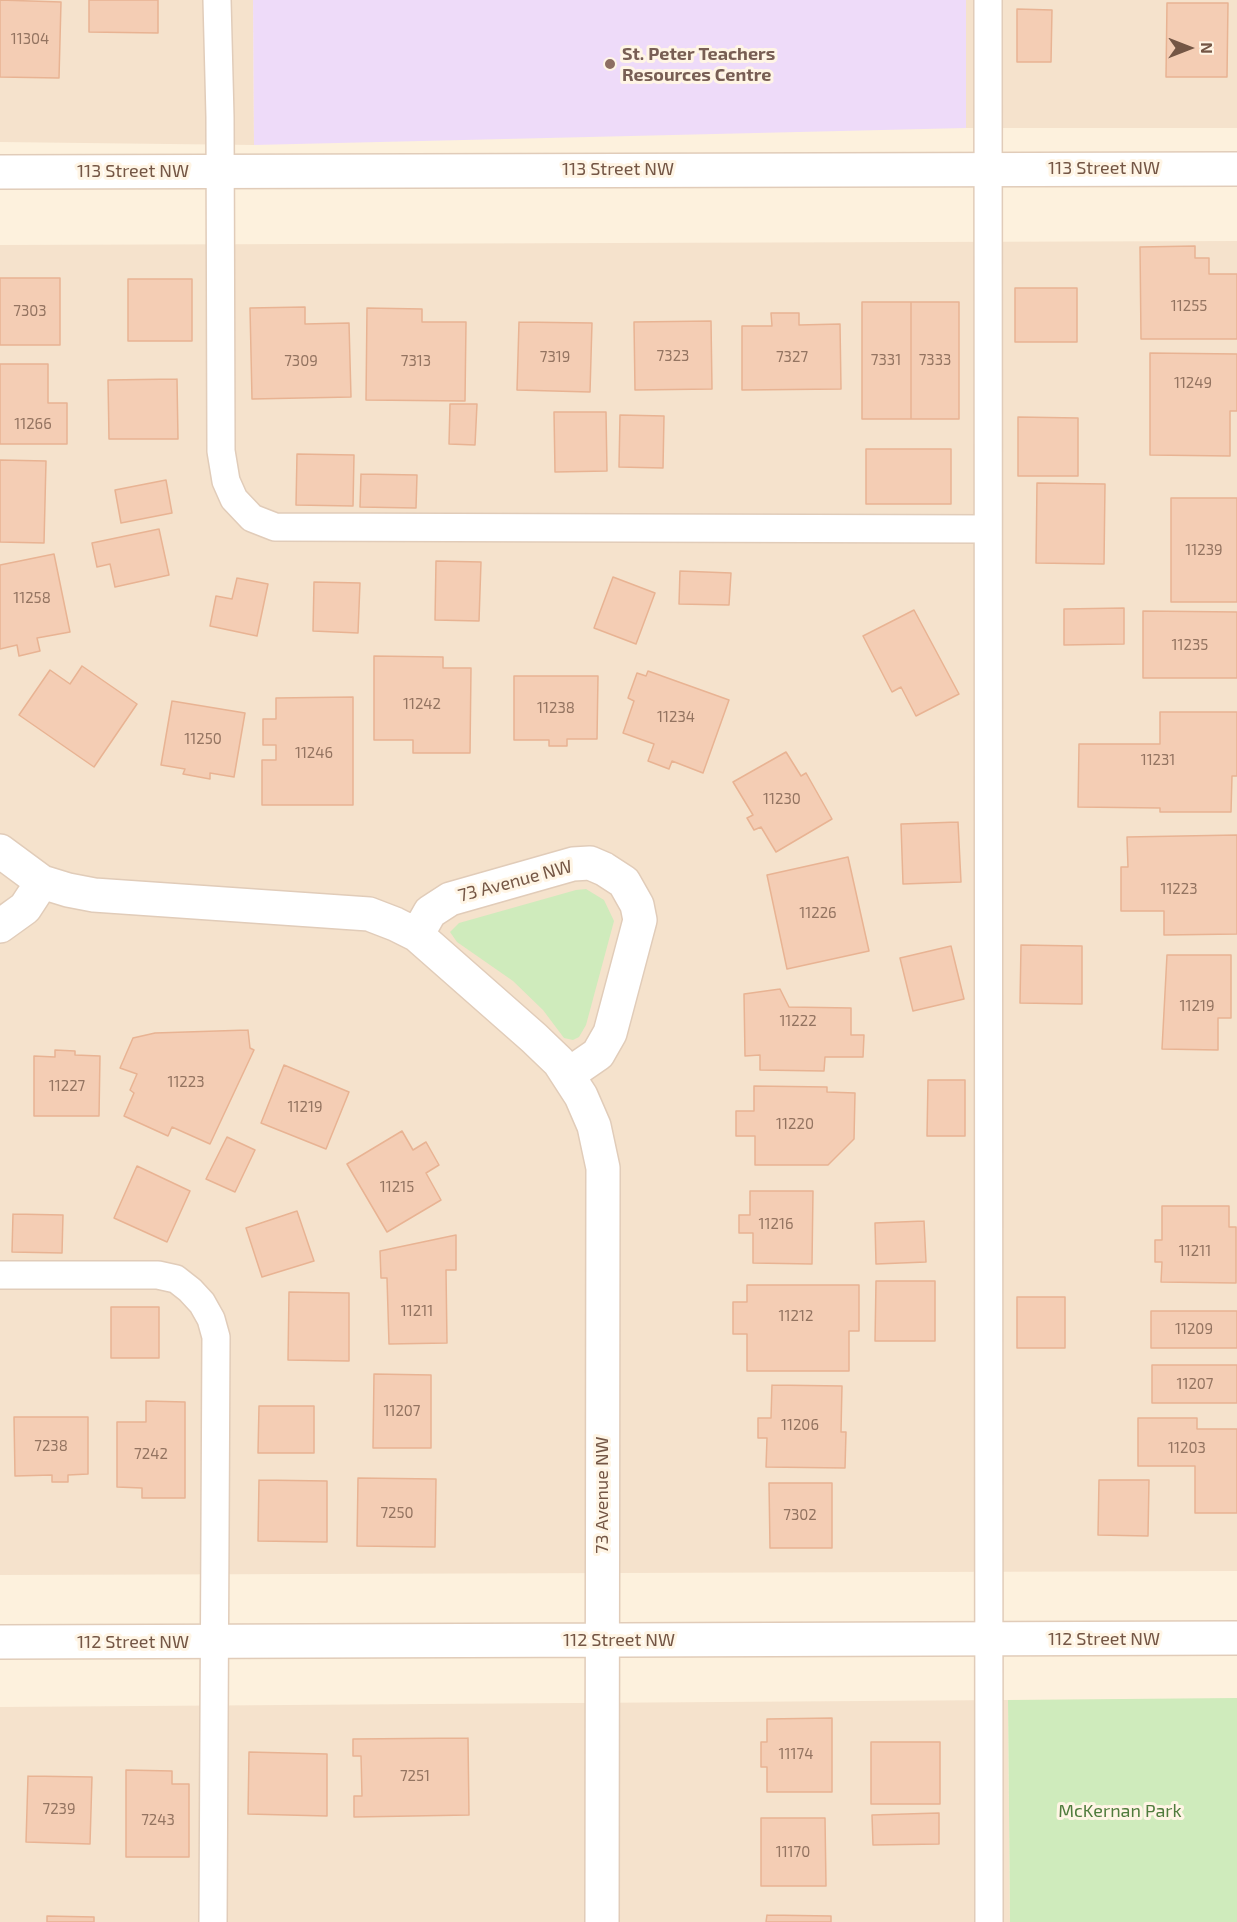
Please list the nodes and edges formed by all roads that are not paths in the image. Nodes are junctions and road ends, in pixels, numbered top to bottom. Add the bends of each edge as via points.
1 (217, 0) edge
2 (988, 0) edge
3 (988, 168) junction
4 (1237, 169) edge
5 (219, 170) junction
6 (0, 172) edge
7 (988, 528) junction
8 (0, 851) edge
9 (42, 882) junction
10 (0, 926) edge
11 (417, 936) junction
12 (568, 1074) junction
13 (0, 1275) edge
14 (1237, 1638) edge
15 (989, 1639) junction
16 (602, 1640) junction
17 (0, 1642) edge
18 (214, 1642) junction
19 (213, 1922) edge
20 (602, 1922) edge
21 (989, 1922) edge

1 - 5 lane
2 - 3 lane
3 - 4 street, 113 Street NW
3 - 5 street, 113 Street NW
3 - 7 lane
5 - 6 street, 113 Street NW
5 - 7 lane via 221,451 226,481 234,498 252,518 275,527
7 - 15 lane
8 - 9 street, 73 Avenue NW
9 - 10 street via 25,908
9 - 11 street, 73 Avenue NW via 94,895 369,914
11 - 12 street, 73 Avenue NW via 534,1038
11 - 12 street, 73 Avenue NW via 430,912 450,899 573,864 590,863 624,882 640,920 610,1033 598,1054
12 - 16 street, 73 Avenue NW via 594,1126 603,1168
13 - 18 lane via 158,1275 176,1279 202,1303 216,1337
14 - 15 street, 112 Street NW
15 - 16 street, 112 Street NW
15 - 21 lane
16 - 18 street, 112 Street NW
16 - 20 street, 73 Avenue NW
17 - 18 street, 112 Street NW
18 - 19 lane

